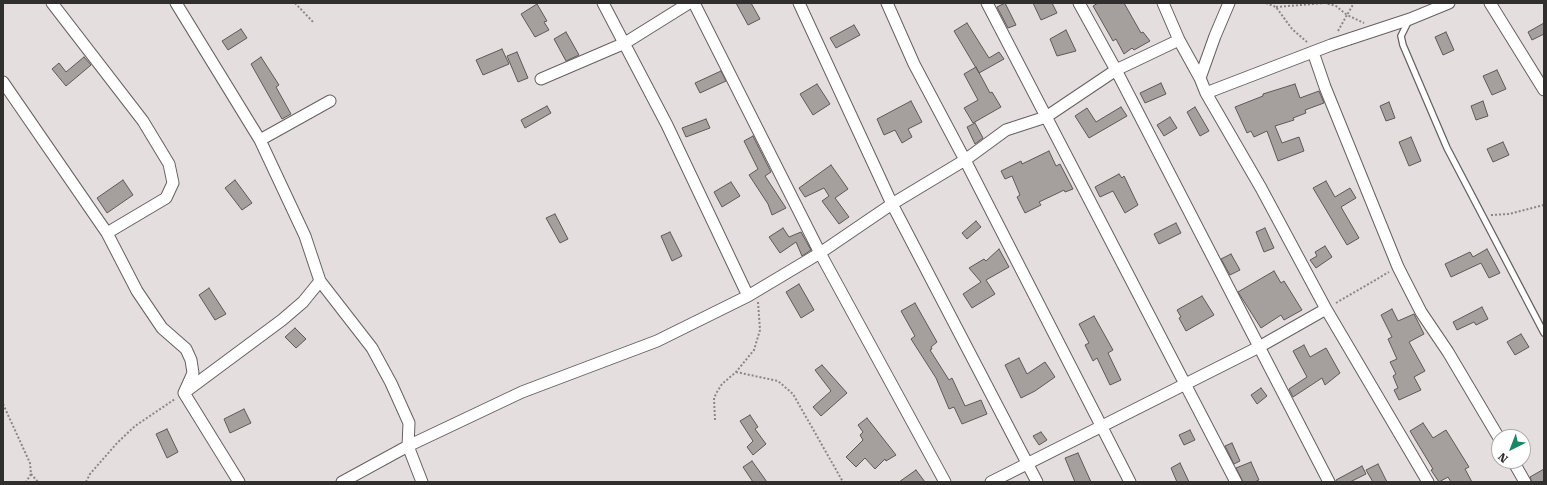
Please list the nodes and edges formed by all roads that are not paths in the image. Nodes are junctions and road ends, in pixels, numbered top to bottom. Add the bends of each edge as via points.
1 (52, 3) edge
2 (176, 3) edge
3 (603, 3) edge
4 (689, 3) edge
5 (694, 3) edge
6 (798, 3) edge
7 (888, 3) edge
8 (987, 3) edge
9 (1079, 3) edge
10 (1163, 3) edge
11 (1229, 3) edge
12 (1449, 3) edge
13 (1490, 3) edge
14 (1410, 19) junction
15 (1179, 40) junction
16 (625, 43) junction
17 (1313, 52) junction
18 (1116, 70) junction
19 (1200, 78) junction
20 (541, 79) dead end
21 (3, 82) edge
22 (1544, 90) edge
23 (1206, 93) junction
24 (330, 101) dead end
25 (1046, 116) junction
26 (260, 140) junction
27 (965, 160) junction
28 (892, 204) junction
29 (107, 233) junction
30 (820, 253) junction
31 (320, 281) junction
32 (752, 293) junction
33 (1326, 309) junction
34 (1544, 333) edge
35 (1259, 347) junction
36 (1184, 384) junction
37 (184, 393) junction
38 (1100, 427) junction
39 (1494, 429) edge
40 (408, 446) junction
41 (1028, 464) junction
42 (1517, 469) edge
43 (239, 482) edge
44 (342, 482) edge
45 (422, 482) edge
46 (945, 482) edge
47 (991, 482) edge
48 (1037, 482) edge
49 (1130, 482) edge
50 (1236, 482) edge
51 (1329, 482) edge
52 (1428, 482) edge
53 (1525, 482) edge

1 - 29 street via 143,121 169,164 173,183 166,198
2 - 26 street
3 - 16 street
4 - 16 street
5 - 30 street
6 - 28 street
7 - 27 street via 914,64
8 - 25 street
9 - 18 street
10 - 15 street
11 - 19 street via 1214,36
12 - 14 street
13 - 22 street
14 - 17 street
14 - 34 lane via 1401,36 1403,45 1447,148
15 - 18 street
15 - 19 street
16 - 20 street
16 - 32 street
17 - 23 street
17 - 39 street via 1398,267 1421,312
18 - 25 street
18 - 35 street
19 - 23 street
21 - 29 street
23 - 33 street
24 - 26 street
25 - 27 street via 1006,130
25 - 36 street
26 - 31 street via 305,236
27 - 28 street
27 - 38 street
28 - 30 street
28 - 41 street
29 - 37 street via 137,290 162,328 186,349 193,373
30 - 32 street
30 - 46 street
31 - 37 street via 282,320
31 - 40 street via 372,348 391,383 409,423
32 - 40 street via 657,341 522,392
33 - 35 street
33 - 52 street
35 - 36 street
35 - 51 street
36 - 38 street
36 - 50 street
37 - 43 street
38 - 41 street
38 - 49 street
40 - 44 street
40 - 45 street
41 - 47 street
41 - 48 street
42 - 53 street

